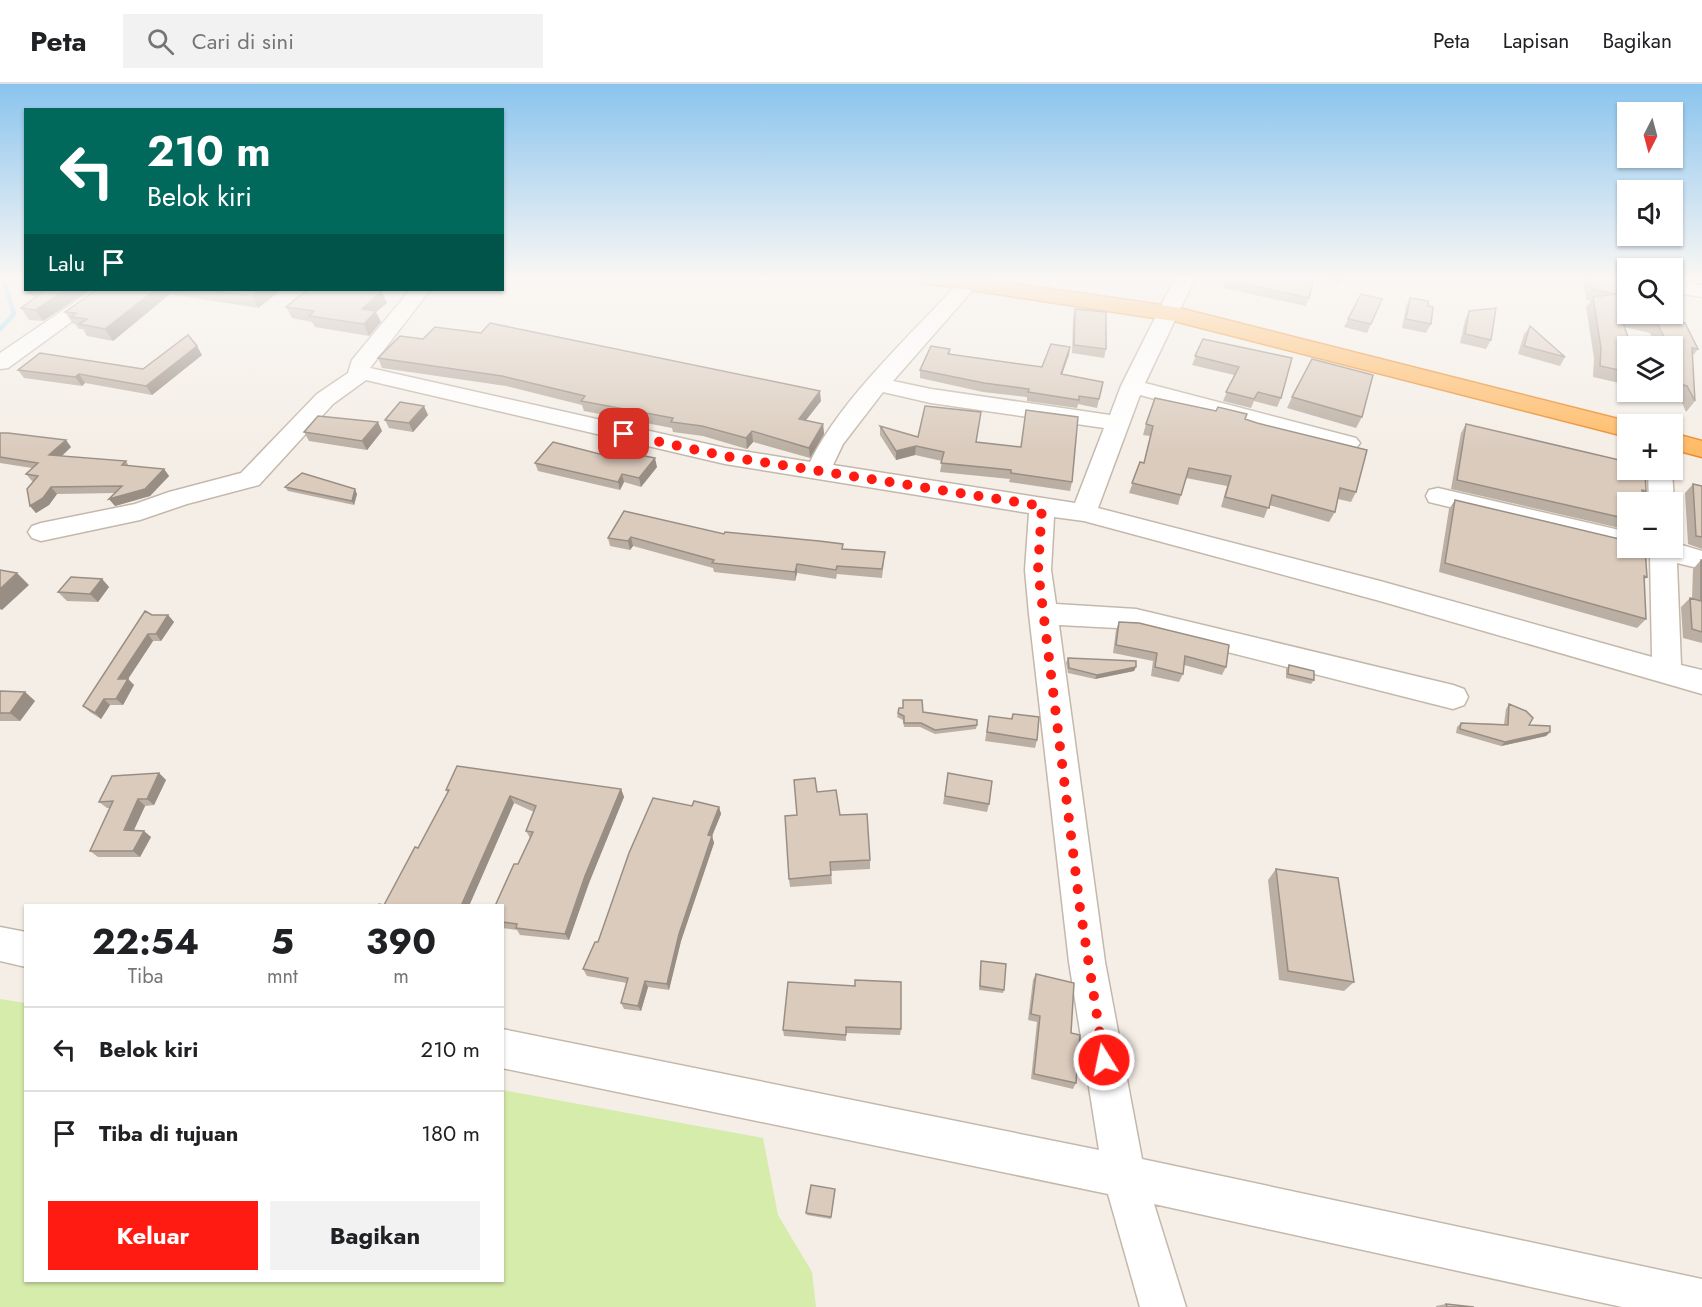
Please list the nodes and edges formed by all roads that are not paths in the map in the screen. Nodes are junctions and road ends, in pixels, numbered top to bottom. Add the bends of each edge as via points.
1 (31, 335) edge
2 (384, 335) edge
3 (926, 335) edge
4 (1156, 335) edge
5 (1272, 335) edge
6 (1280, 335) edge
7 (6, 350) edge
8 (362, 373) junction
9 (878, 384) junction
10 (1132, 386) junction
11 (1617, 417) edge
12 (1118, 423) junction
13 (1617, 426) edge
14 (1683, 435) edge
15 (1702, 439) edge
16 (1348, 443) edge
17 (1683, 444) edge
18 (1702, 449) edge
19 (818, 471) junction
20 (1438, 496) dead end
21 (1042, 506) junction
22 (1084, 513) junction
23 (41, 532) dead end
24 (1617, 538) edge
25 (1683, 555) edge
26 (1661, 558) edge
27 (1702, 560) edge
28 (1043, 614) junction
29 (1667, 672) junction
30 (1702, 682) edge
31 (1453, 697) dead end
32 (0, 944) edge
33 (24, 950) edge
34 (504, 1048) edge
35 (1124, 1176) junction
36 (1702, 1302) edge
37 (1163, 1307) edge

1 - 7 street
2 - 8 street via 357,369
3 - 9 street
4 - 10 street
5 - 13 highway
6 - 11 highway
8 - 19 street via 694,450
8 - 23 street via 325,399 250,478 140,512
9 - 12 street via 931,396
9 - 19 street via 832,442
10 - 12 street
10 - 16 street
12 - 22 street
14 - 15 highway
17 - 18 highway
19 - 21 street
20 - 24 street
21 - 22 street
21 - 28 street via 1038,570
22 - 29 street
25 - 27 street
26 - 29 street
28 - 31 street via 1136,619
28 - 35 street via 1088,962
29 - 30 street
32 - 33 street
34 - 35 street
35 - 36 street
35 - 37 street

